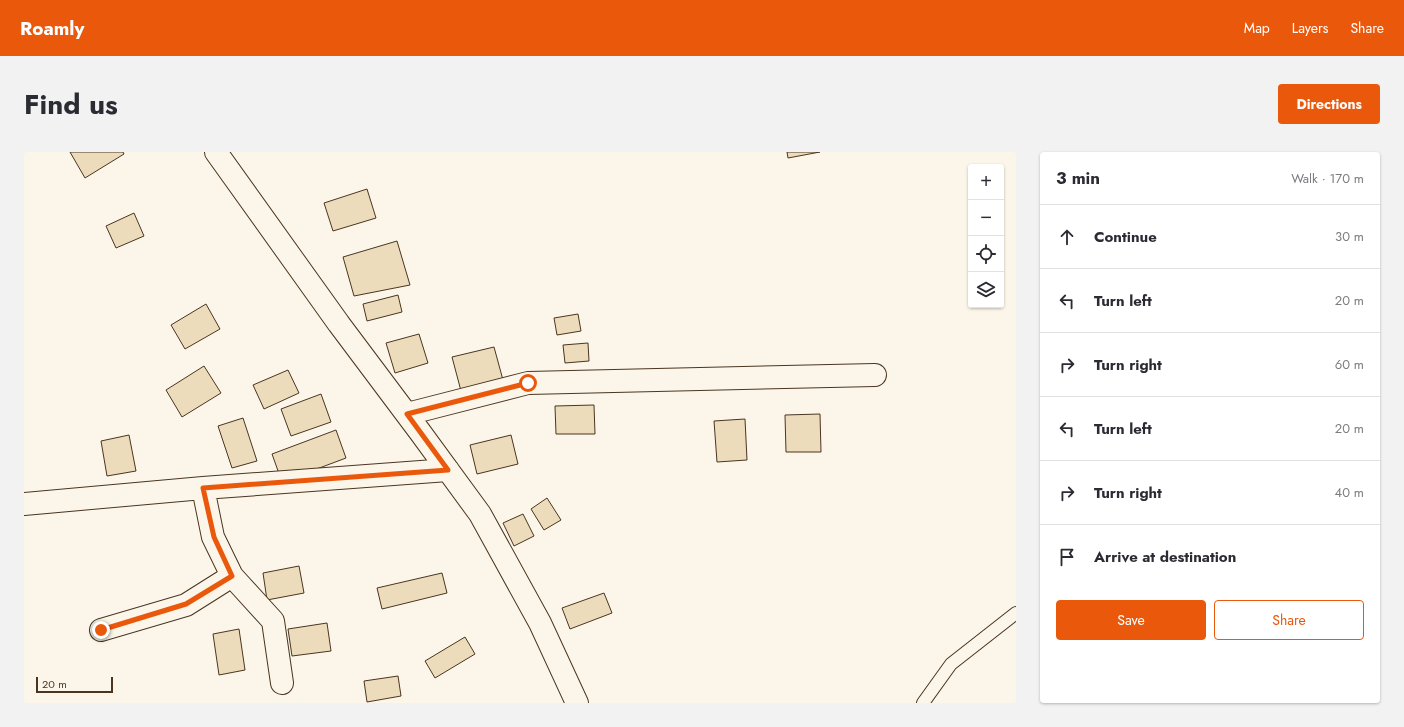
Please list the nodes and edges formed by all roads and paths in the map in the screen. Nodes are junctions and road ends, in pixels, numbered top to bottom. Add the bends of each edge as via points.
1 (216, 152) edge
2 (875, 375) dead end
3 (407, 414) junction
4 (448, 470) junction
5 (203, 488) junction
6 (24, 504) edge
7 (232, 576) junction
8 (1016, 613) edge
9 (101, 630) dead end
10 (282, 683) dead end
11 (577, 703) edge
12 (923, 703) edge

1 - 3 street
2 - 3 street via 528,383
3 - 4 street
4 - 5 street
4 - 11 street via 480,514 540,623
5 - 6 street
5 - 7 street via 214,537
7 - 9 street via 186,604
7 - 10 street via 273,621
8 - 12 lane via 951,664

